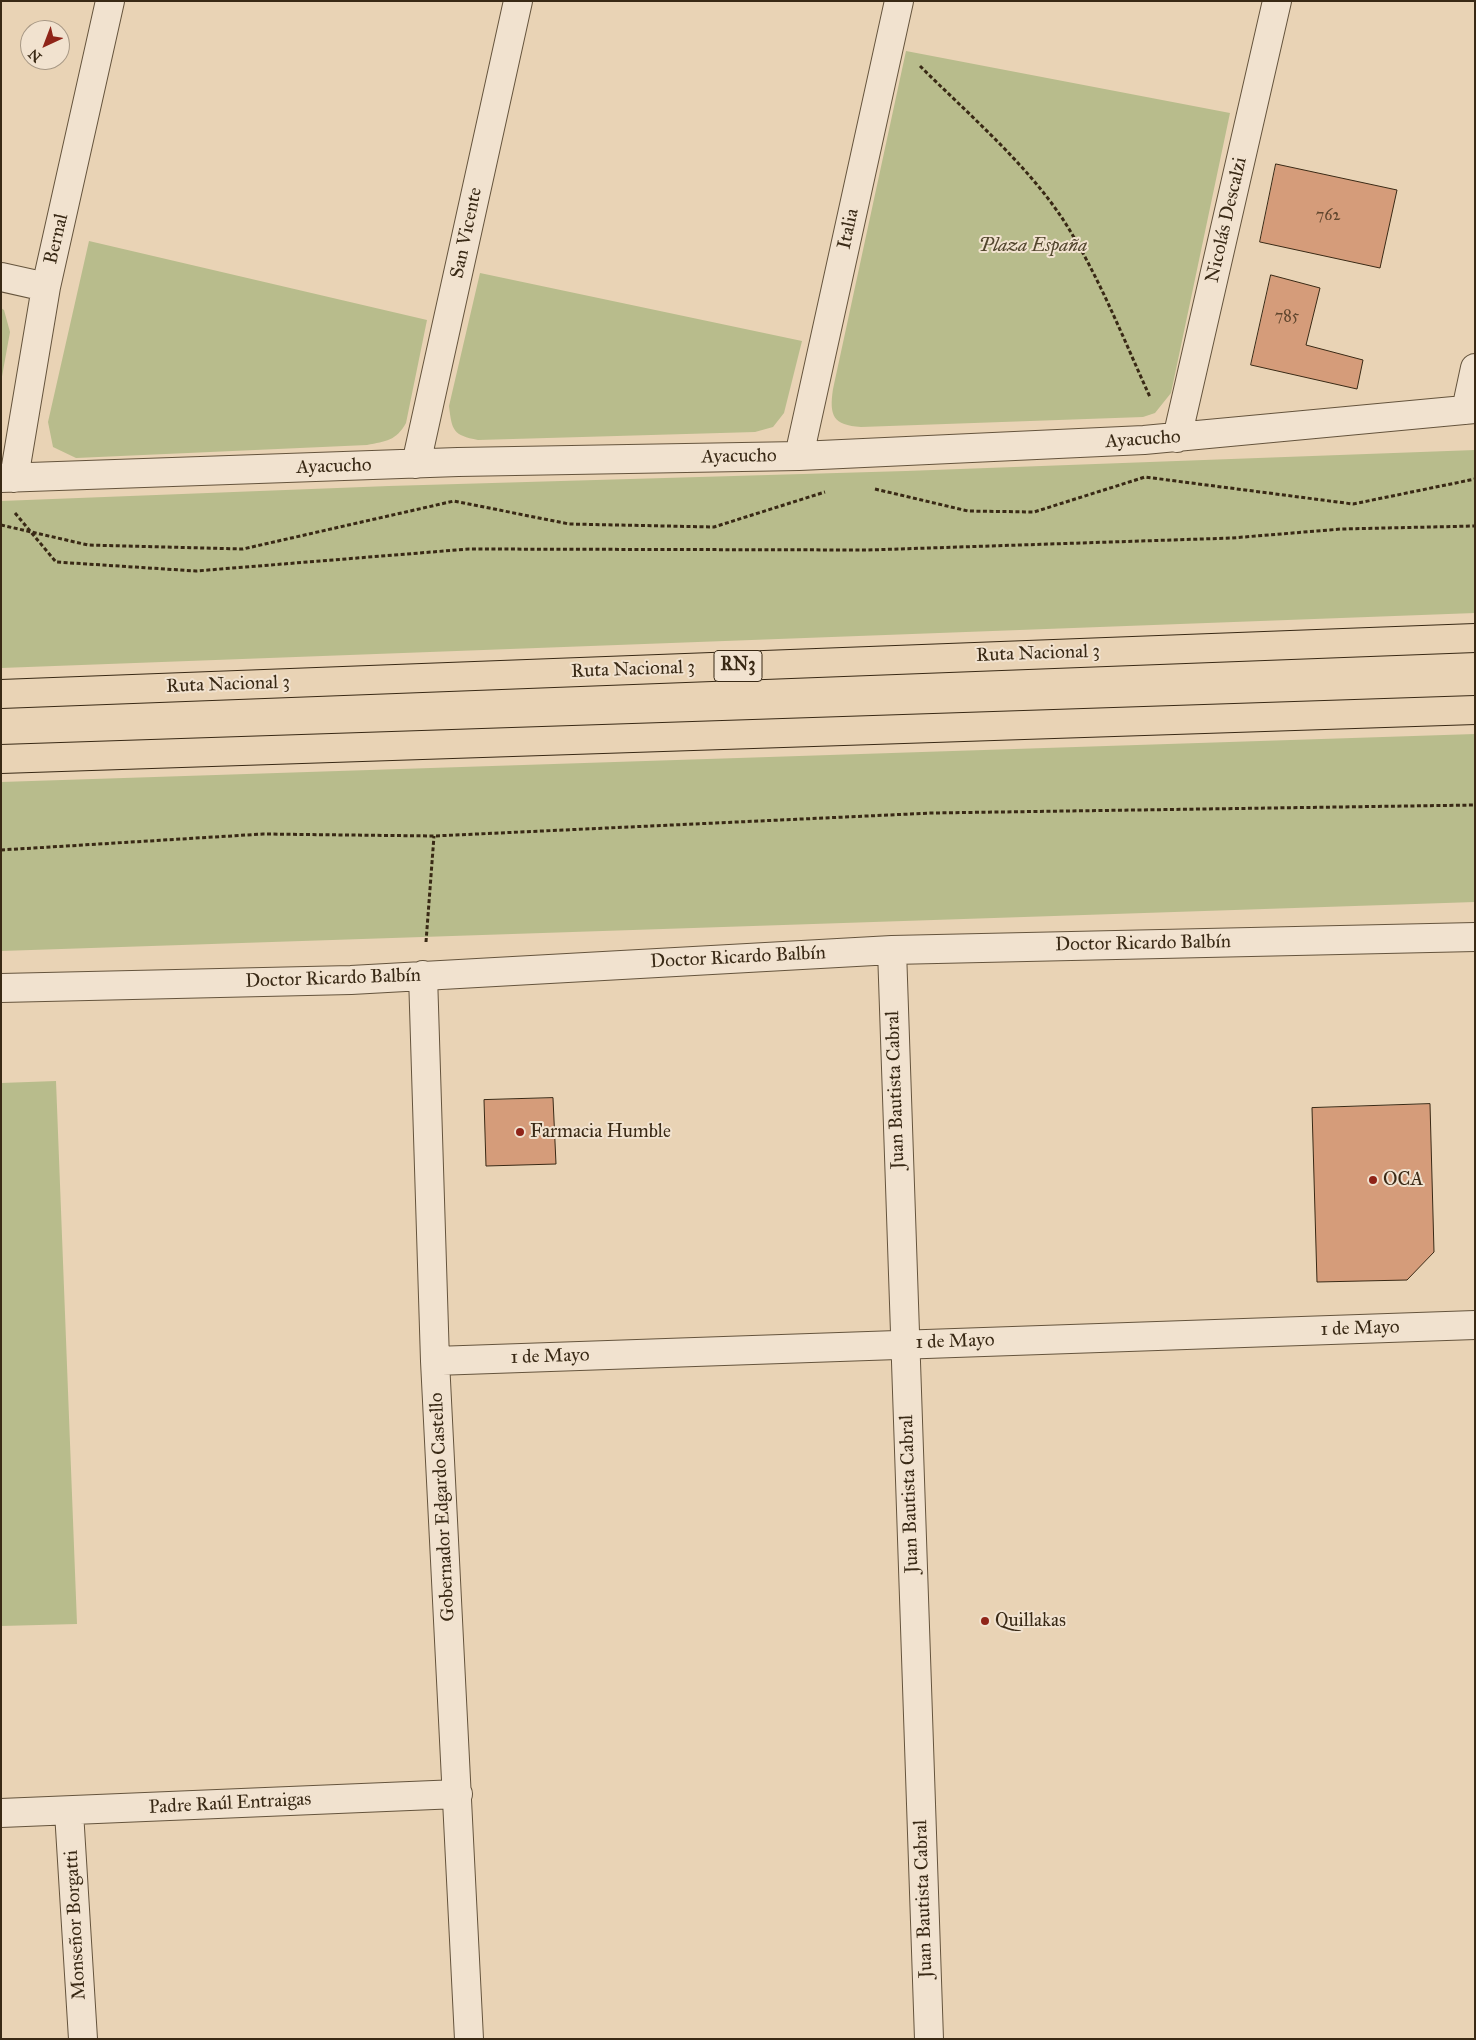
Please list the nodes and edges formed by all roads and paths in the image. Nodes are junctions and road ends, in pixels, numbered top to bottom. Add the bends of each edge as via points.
1 (110, 1) edge
2 (518, 1) edge
3 (899, 1) edge
4 (1277, 1) edge
5 (892, 38) junction
6 (1, 277) edge
7 (46, 287) junction
8 (1475, 368) edge
9 (1470, 410) edge
10 (1173, 439) junction
11 (799, 456) junction
12 (416, 464) junction
13 (8, 478) edge
14 (1475, 479) edge
15 (868, 488) dead end
16 (832, 490) dead end
17 (1, 525) edge
18 (1475, 526) edge
19 (31, 532) junction
20 (1475, 638) edge
21 (1, 694) edge
22 (1475, 710) edge
23 (1, 759) edge
24 (1475, 804) edge
25 (434, 836) junction
26 (1, 850) edge
27 (1475, 937) edge
28 (892, 950) junction
29 (424, 975) junction
30 (1, 988) edge
31 (1475, 1325) edge
32 (905, 1344) junction
33 (435, 1360) junction
34 (458, 1794) junction
35 (69, 1812) junction
36 (1, 1813) edge
37 (83, 2039) edge
38 (468, 2039) edge
39 (929, 2039) edge

1 - 7 street, Bernal
2 - 12 street, San Vicente
3 - 5 street, Italia
4 - 10 street, Nicolás Descalzi
5 - 10 path via 1030,176 1063,221 1100,285
5 - 11 street, Italia
6 - 7 street
7 - 13 street, Bernal
8 - 9 street
9 - 10 street, Ayacucho
10 - 11 street, Ayacucho
11 - 12 street, Ayacucho
12 - 13 street, Ayacucho
13 - 19 path via 14,511
14 - 15 path via 1353,504 1145,477 1034,512 968,511
16 - 19 path via 714,527 569,524 454,500 243,549 88,545
17 - 19 path
18 - 19 path via 868,550 469,549 196,572 56,562
20 - 21 highway, Ruta Nacional 3 / RN3
22 - 23 highway
24 - 25 path via 932,813
25 - 26 path via 263,834
25 - 29 path
27 - 28 street, Doctor Ricardo Balbín
28 - 29 street, Doctor Ricardo Balbín
28 - 32 street, Juan Bautista Cabral
29 - 30 street, Doctor Ricardo Balbín via 352,980
29 - 33 street, Gobernador Edgardo Castello
31 - 32 street, 1 de Mayo
32 - 33 street, 1 de Mayo
32 - 39 street, Juan Bautista Cabral
33 - 34 street, Gobernador Edgardo Castello
34 - 35 street, Padre Raúl Entraigas
34 - 38 street, Gobernador Edgardo Castello
35 - 36 street, Padre Raúl Entraigas
35 - 37 street, Monseñor Borgatti

